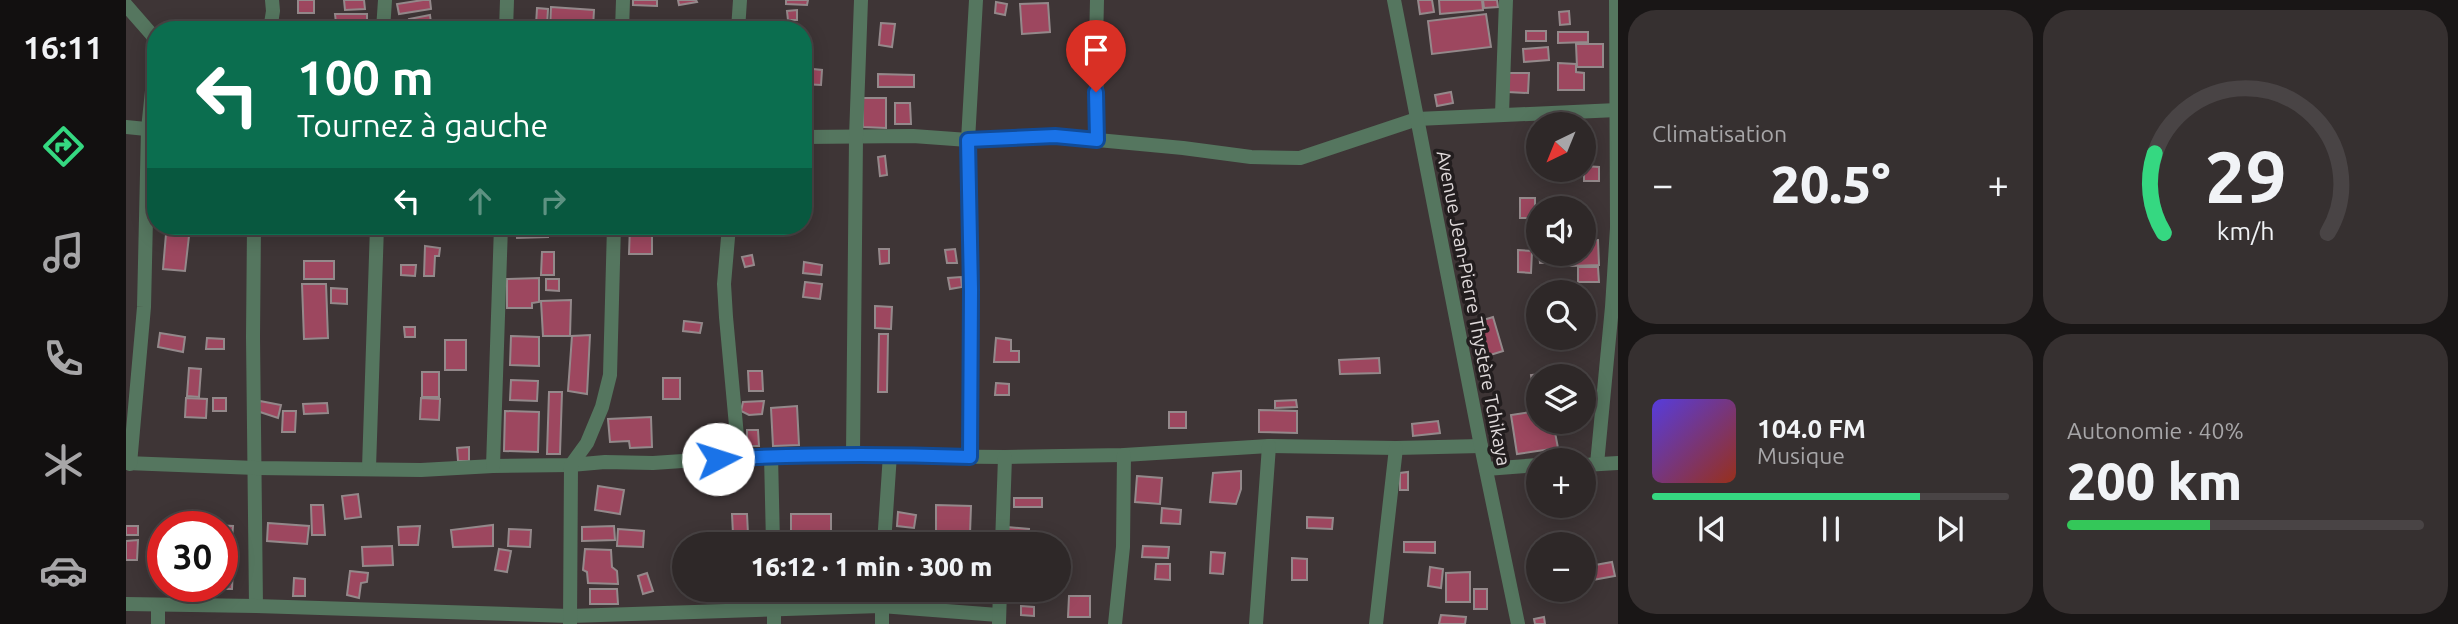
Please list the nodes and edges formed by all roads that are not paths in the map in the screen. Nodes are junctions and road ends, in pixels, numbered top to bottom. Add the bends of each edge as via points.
1 (272, 0) edge
2 (384, 0) edge
3 (506, 0) edge
4 (623, 0) edge
5 (740, 0) edge
6 (861, 0) edge
7 (976, 0) edge
8 (1097, 0) edge
9 (1394, 0) edge
10 (1506, 0) edge
11 (1616, 0) edge
12 (126, 5) edge
13 (271, 21) edge
14 (383, 21) edge
15 (506, 21) edge
16 (622, 21) edge
17 (739, 21) edge
18 (147, 29) edge
19 (1617, 110) edge
20 (1502, 114) junction
21 (1417, 119) junction
22 (126, 127) edge
23 (147, 129) edge
24 (812, 137) edge
25 (856, 137) junction
26 (968, 140) junction
27 (1097, 140) junction
28 (1618, 228) edge
29 (147, 235) edge
30 (254, 235) edge
31 (377, 235) edge
32 (501, 235) edge
33 (614, 235) edge
34 (728, 235) edge
35 (1269, 446) junction
36 (1481, 446) junction
37 (1396, 448) junction
38 (1592, 448) edge
39 (890, 454) junction
40 (771, 455) junction
41 (1124, 455) junction
42 (853, 456) junction
43 (970, 457) junction
44 (1005, 457) junction
45 (739, 458) junction
46 (128, 463) edge
47 (1618, 463) edge
48 (571, 465) junction
49 (1596, 465) edge
50 (494, 466) junction
51 (1526, 466) edge
52 (256, 468) junction
53 (369, 468) junction
54 (1486, 469) junction
55 (773, 532) edge
56 (885, 532) edge
57 (1002, 532) edge
58 (881, 602) edge
59 (1000, 602) edge
60 (126, 604) edge
61 (158, 605) junction
62 (256, 606) junction
63 (881, 606) junction
64 (353, 617) edge
65 (774, 617) edge
66 (459, 618) edge
67 (570, 620) edge
68 (999, 620) edge
69 (158, 624) edge
70 (882, 624) edge
71 (1115, 624) edge
72 (1256, 624) edge
73 (1376, 624) edge
74 (1518, 624) edge

1 - 13 street
2 - 14 street
3 - 15 street
4 - 16 street
5 - 17 street
6 - 25 street
7 - 26 street
8 - 27 street
9 - 21 street, Avenue Jean-Pierre Thystère Tchikaya
10 - 20 street
11 - 19 street
12 - 18 street
19 - 20 street
19 - 28 street
20 - 21 street
21 - 27 street via 1300,158
21 - 36 street, Avenue Jean-Pierre Thystère Tchikaya
22 - 23 street
24 - 25 street
25 - 26 street
25 - 42 street
26 - 27 street via 1055,136
26 - 43 street
28 - 38 street
29 - 46 street
30 - 52 street
31 - 53 street
32 - 50 street
33 - 48 street via 610,376 587,443
34 - 45 street via 724,284
35 - 37 street
35 - 41 street
35 - 72 street
36 - 37 street
36 - 54 street, Avenue Jean-Pierre Thystère Tchikaya
37 - 73 street
39 - 42 street
39 - 43 street
39 - 56 street
40 - 42 street
40 - 45 street
40 - 55 street
41 - 44 street
41 - 71 street via 1123,547
43 - 44 street
44 - 57 street
45 - 48 street
46 - 52 street
47 - 49 street
48 - 50 street
48 - 67 street
50 - 53 street
51 - 54 street
52 - 53 street
52 - 62 street
54 - 74 street, Avenue Jean-Pierre Thystère Tchikaya
58 - 63 street
59 - 68 street
60 - 61 street
61 - 62 street
61 - 69 street
62 - 64 street
63 - 65 street
63 - 68 street
63 - 70 street
64 - 66 street
65 - 67 street
66 - 67 street

